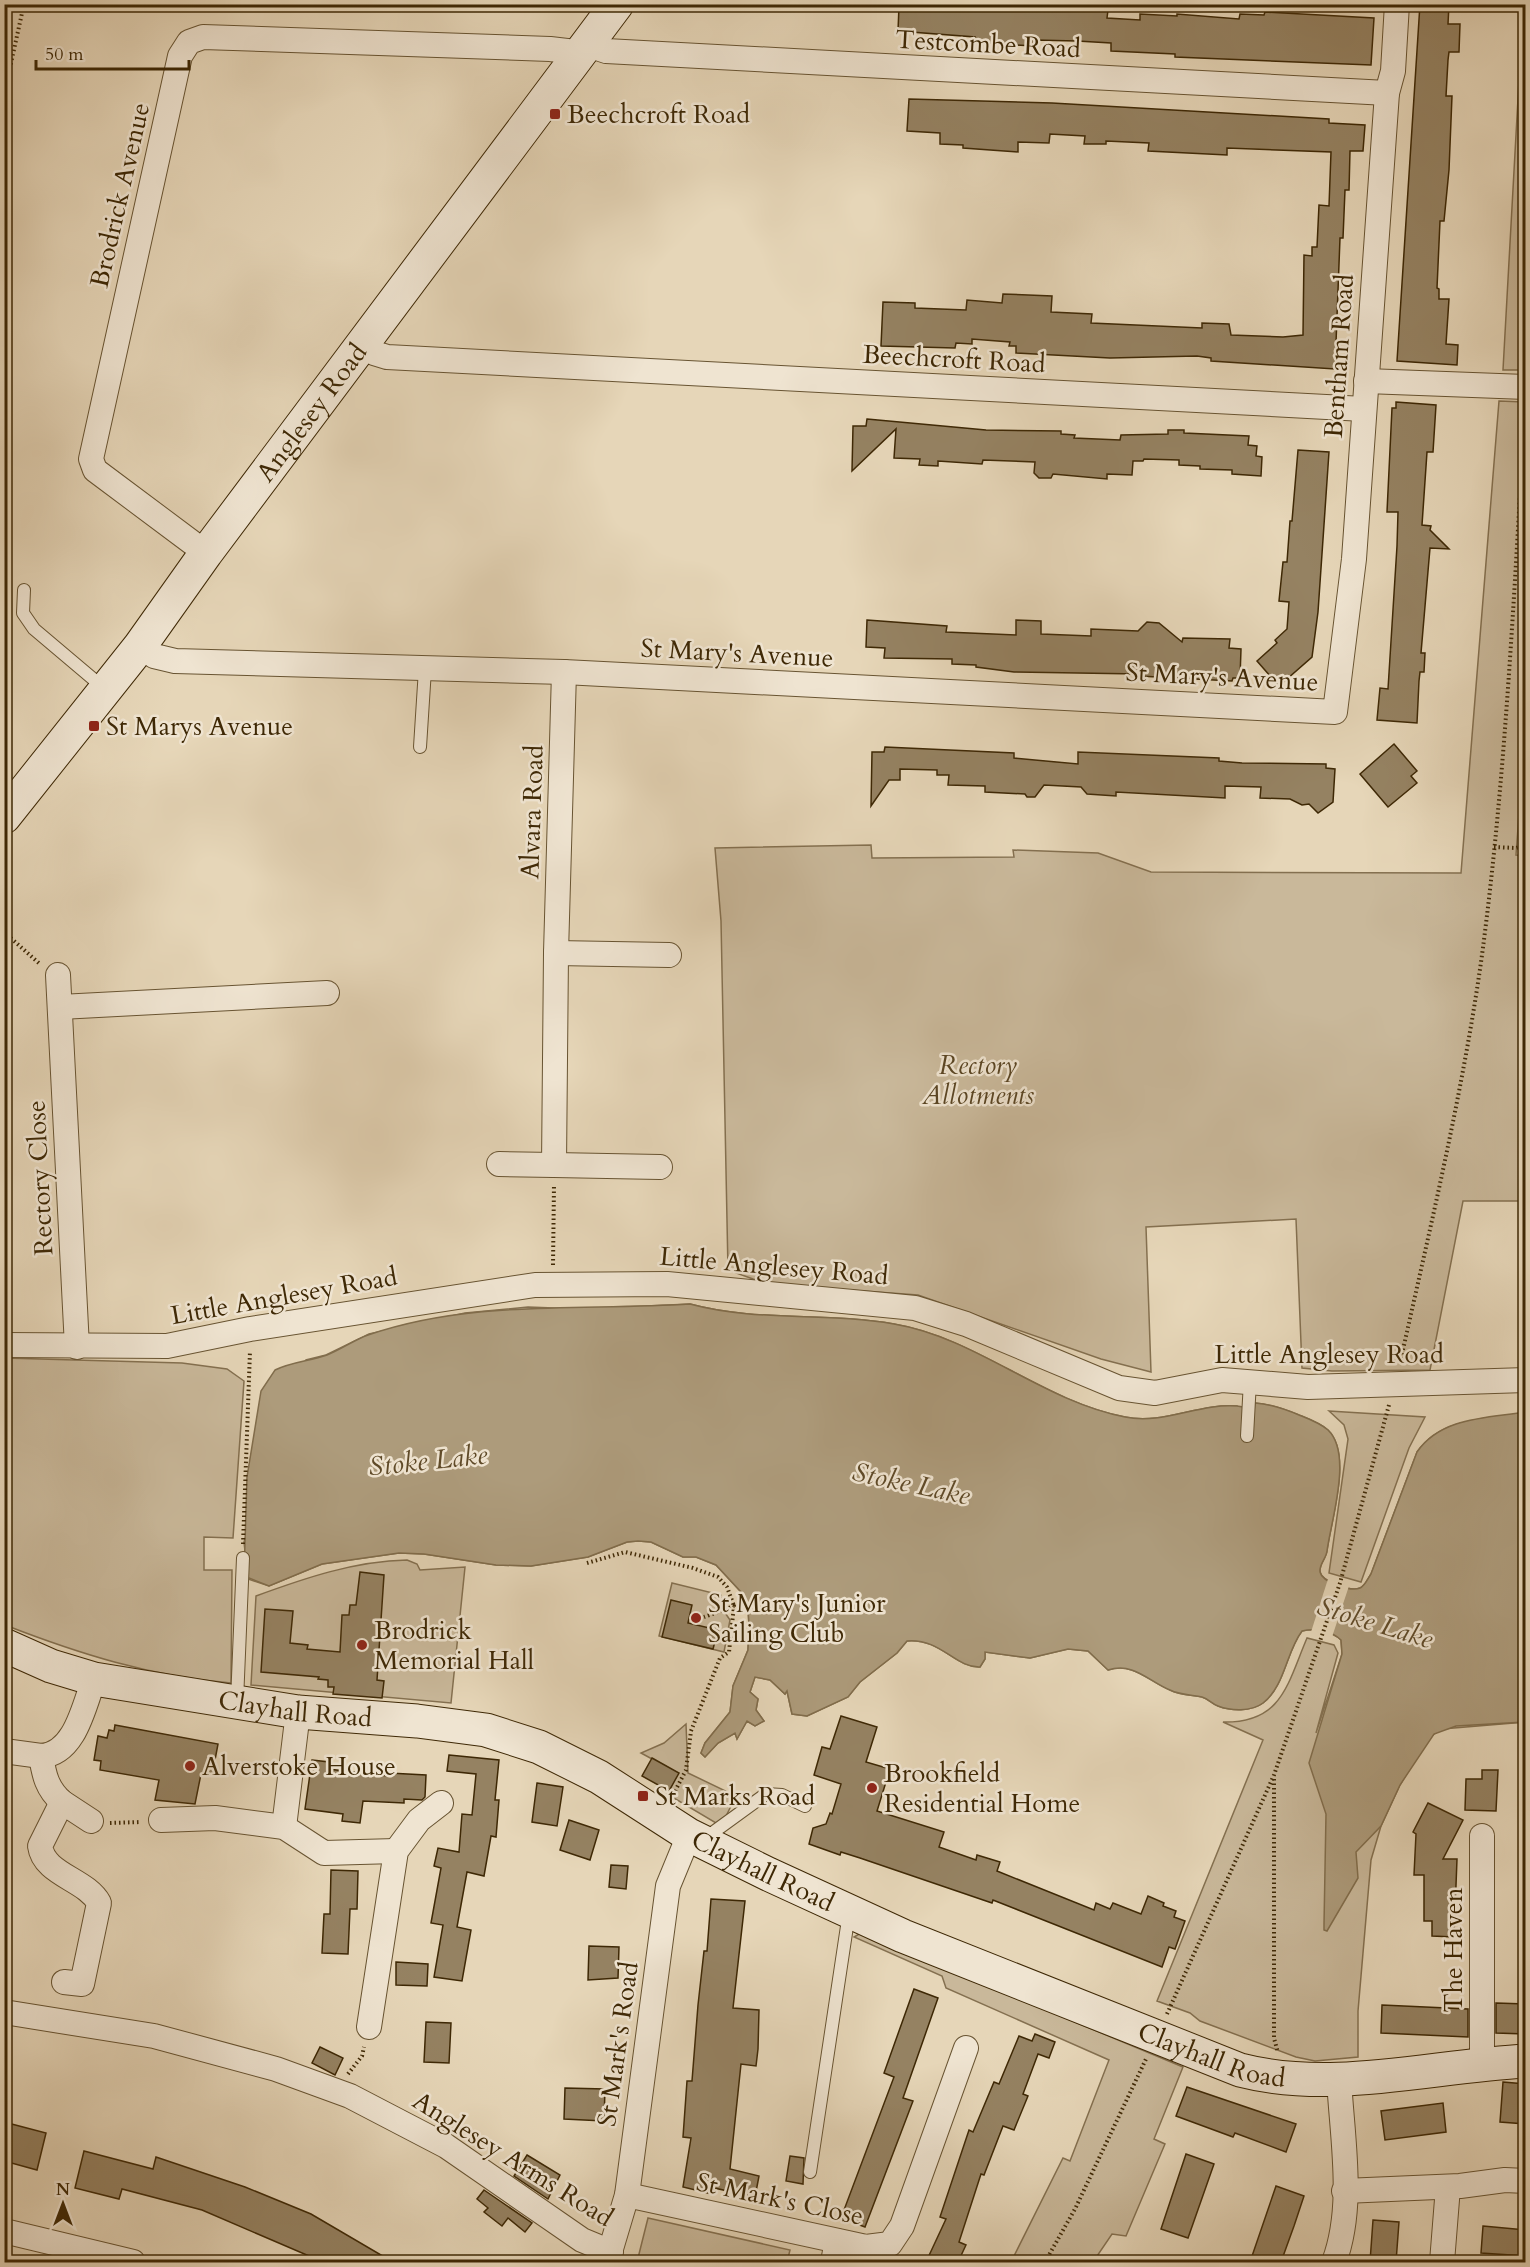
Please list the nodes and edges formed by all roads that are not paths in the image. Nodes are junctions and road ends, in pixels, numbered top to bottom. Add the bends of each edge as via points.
1 (617, 4) edge
2 (1397, 4) edge
3 (584, 51) junction
4 (1387, 93) junction
5 (364, 345) junction
6 (1366, 381) junction
7 (1526, 387) edge
8 (1364, 409) junction
9 (206, 553) junction
10 (24, 590) dead end
11 (140, 646) junction
12 (425, 669) junction
13 (564, 672) junction
14 (106, 690) junction
15 (1335, 712) joint
16 (420, 747) dead end
17 (4, 817) edge
18 (556, 953) junction
19 (669, 956) dead end
20 (58, 975) road end
21 (327, 993) dead end
22 (60, 1007) junction
23 (499, 1164) dead end
24 (554, 1165) junction
25 (660, 1167) dead end
26 (4, 1345) edge
27 (77, 1347) junction
28 (1526, 1380) edge
29 (1250, 1382) junction
30 (1247, 1436) dead end
31 (243, 1558) road end
32 (4, 1646) edge
33 (94, 1679) junction
34 (237, 1703) junction
35 (298, 1712) junction
36 (4, 1751) edge
37 (41, 1756) junction
38 (62, 1802) junction
39 (441, 1803) dead end
40 (805, 1806) dead end
41 (161, 1820) road end
42 (91, 1821) road end
43 (284, 1827) junction
44 (1482, 1836) dead end
45 (695, 1838) junction
46 (396, 1851) junction
47 (849, 1911) junction
48 (63, 1982) dead end
49 (4, 2012) edge
50 (369, 2027) road end
51 (966, 2048) dead end
52 (1526, 2061) edge
53 (1482, 2064) junction
54 (1339, 2079) junction
55 (810, 2172) dead end
56 (1526, 2181) edge
57 (1448, 2187) junction
58 (1344, 2190) junction
59 (627, 2195) junction
60 (4, 2231) edge
61 (835, 2252) edge
62 (609, 2257) edge
63 (133, 2262) edge
64 (1334, 2262) edge
65 (1442, 2262) edge

1 - 3 street, Anglesey Road
2 - 4 street, Bentham Road via 1393,71
3 - 4 street, Testcombe Road
3 - 5 street, Anglesey Road
3 - 9 street, Brodrick Avenue via 203,37 189,42 180,56 91,459 95,470
4 - 6 street, Bentham Road
5 - 8 street, Beechcroft Road via 387,357
5 - 9 street, Anglesey Road
6 - 7 street
6 - 8 street, Bentham Road
8 - 15 street, Bentham Road via 1354,560
9 - 11 street, Anglesey Road
10 - 14 lane via 23,613 34,629
11 - 12 street, St Mary's Avenue via 154,656 175,661
11 - 14 street, Anglesey Road
12 - 13 street, St Mary's Avenue
12 - 16 lane
13 - 15 street, St Mary's Avenue
13 - 18 street, Alvara Road
14 - 17 street, Anglesey Road
18 - 19 street
18 - 24 street, Alvara Road
20 - 22 street, Rectory Close
21 - 22 street
22 - 27 street, Rectory Close
23 - 24 street
24 - 25 street
26 - 27 street, Little Anglesey Road
27 - 29 street, Little Anglesey Road via 167,1346 250,1329 552,1284 676,1285 915,1308 966,1324 1134,1392 1155,1393 1211,1381
28 - 29 street, Little Anglesey Road via 1308,1387
29 - 30 lane
31 - 34 lane
32 - 33 street, Clayhall Road
33 - 34 street, Clayhall Road
33 - 37 street via 67,1743 58,1752
34 - 35 street, Clayhall Road
35 - 43 street
35 - 45 street, Clayhall Road via 417,1720 486,1730 539,1747 599,1778
36 - 37 street
37 - 38 street via 47,1784
38 - 42 street
38 - 48 street via 41,1842 42,1855 50,1865 95,1896 100,1908 82,1984
39 - 46 street via 419,1820
40 - 45 lane via 782,1795 766,1794
41 - 43 street via 215,1818
43 - 46 street via 324,1852
44 - 53 street, The Haven
45 - 47 street, Clayhall Road
45 - 59 street, St Mark's Road via 668,1886
46 - 50 street
47 - 54 street, Clayhall Road via 1240,2070 1285,2079
47 - 55 lane
49 - 62 street, Anglesey Arms Road via 154,2036 276,2069 335,2091 446,2146
51 - 61 street, St Mark's Close via 897,2238 878,2247
52 - 53 street, Clayhall Road
53 - 54 street, Clayhall Road
54 - 58 street
56 - 57 street
57 - 58 street
57 - 65 street
58 - 64 street via 1342,2229
59 - 61 street, St Mark's Close
59 - 62 street, St Mark's Road
60 - 63 street

